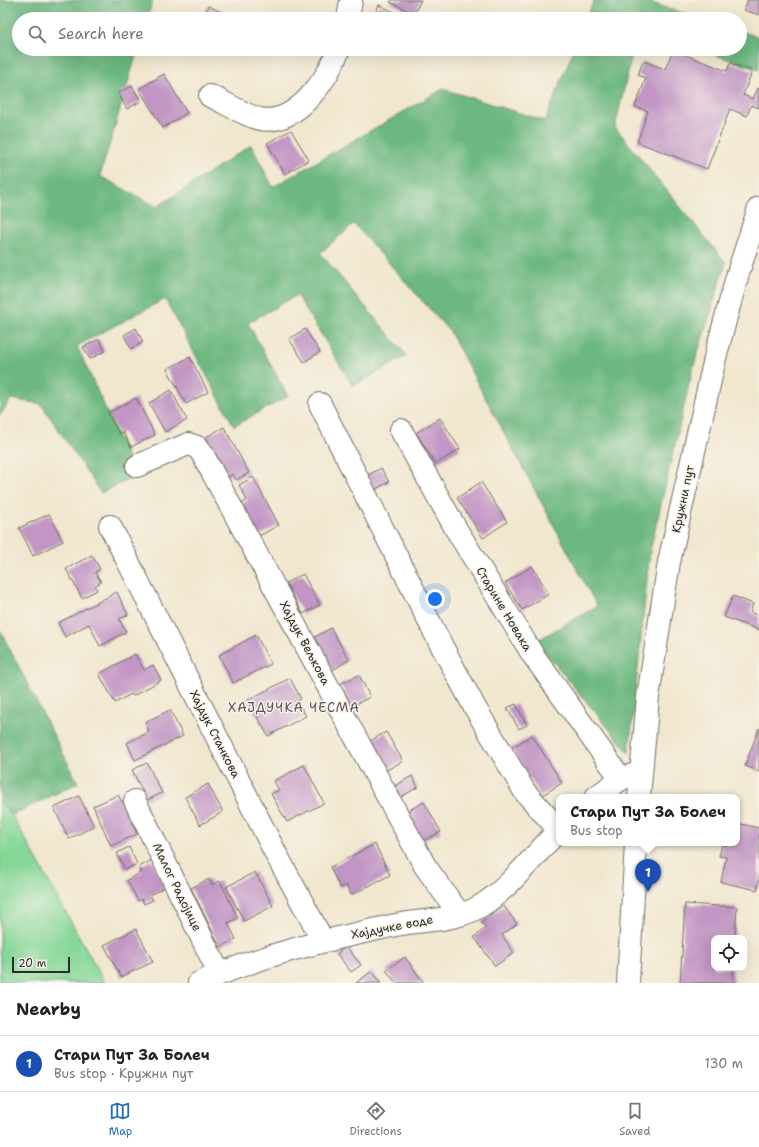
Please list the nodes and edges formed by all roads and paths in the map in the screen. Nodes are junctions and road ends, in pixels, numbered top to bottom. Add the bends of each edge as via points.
1 (351, 0) edge
2 (349, 12) edge
3 (336, 56) edge
4 (210, 96) dead end
5 (759, 208) edge
6 (320, 404) dead end
7 (400, 430) dead end
8 (137, 466) dead end
9 (110, 526) dead end
10 (631, 776) junction
11 (601, 794) edge
12 (638, 794) edge
13 (135, 801) dead end
14 (556, 827) edge
15 (556, 833) edge
16 (636, 846) edge
17 (460, 915) junction
18 (324, 941) junction
19 (220, 973) junction
20 (199, 983) edge
21 (628, 983) edge

1 - 2 street
3 - 4 street via 314,94 279,118 259,118
5 - 10 street, Кружни пут via 716,354 669,562 648,697
6 - 14 street via 474,706 525,792
7 - 10 street, Старине Новака via 456,529 533,655
8 - 17 street, Хајдук Вељкова via 188,444 197,447 203,455 425,866
9 - 18 street, Хајдук Станкова via 276,854
10 - 11 street
10 - 12 street, Кружни пут
13 - 19 street, Малог Радојице
15 - 17 street, Хајдучке воде via 483,905
16 - 21 street
17 - 18 street, Хајдучке воде via 398,924
18 - 19 street, Хајдучке воде
19 - 20 street, Хајдучке воде

